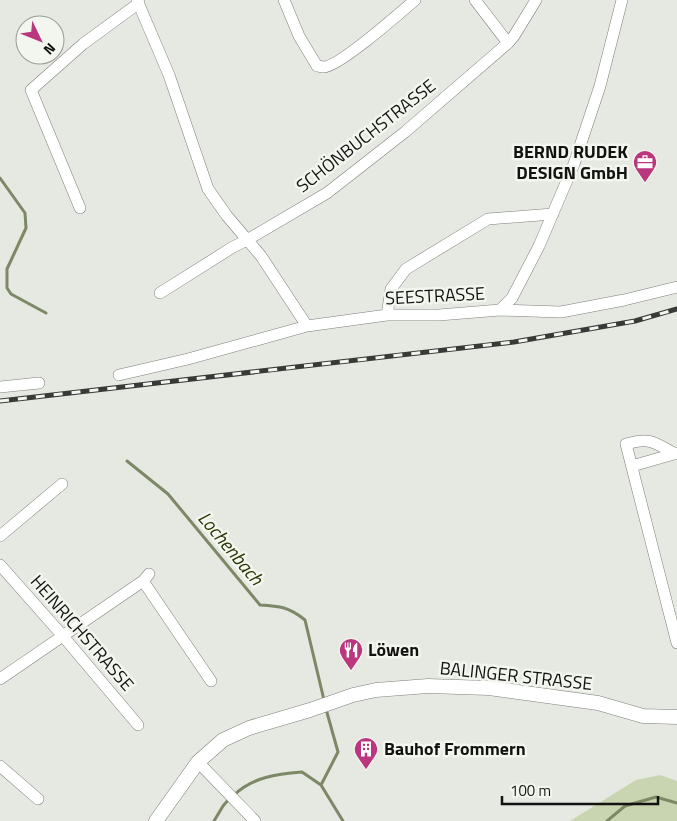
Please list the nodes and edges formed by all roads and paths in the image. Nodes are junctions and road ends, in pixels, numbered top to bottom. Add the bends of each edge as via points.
1 (284, 0) edge
2 (415, 0) edge
3 (475, 0) edge
4 (536, 0) edge
5 (622, 0) edge
6 (138, 2) edge
7 (508, 43) junction
8 (80, 208) dead end
9 (553, 214) junction
10 (247, 240) junction
11 (677, 286) edge
12 (160, 293) dead end
13 (500, 310) junction
14 (387, 315) junction
15 (307, 326) junction
16 (119, 375) dead end
17 (39, 383) dead end
18 (0, 387) edge
19 (676, 453) edge
20 (632, 466) junction
21 (62, 484) dead end
22 (0, 536) edge
23 (0, 565) edge
24 (62, 635) junction
25 (677, 643) edge
26 (0, 679) edge
27 (210, 681) dead end
28 (677, 717) edge
29 (138, 725) dead end
30 (0, 766) edge
31 (202, 766) junction
32 (38, 799) dead end
33 (156, 821) edge
34 (255, 821) edge

1 - 2 street via 299,36 317,66 326,67 381,30
3 - 7 street
4 - 7 street, SCHÖNBUCHSTRASSE
5 - 9 street, SEESTRASSE via 594,104
6 - 8 street via 31,90
6 - 10 street via 169,75 208,189
7 - 10 street, SCHÖNBUCHSTRASSE via 405,132 327,193
9 - 13 street, SEESTRASSE via 512,298
9 - 14 street via 488,219 406,270 391,289
10 - 12 street, SCHÖNBUCHSTRASSE
10 - 15 street
11 - 13 street via 561,312
13 - 14 street, SEESTRASSE
14 - 15 street, SEESTRASSE
15 - 16 street, SEESTRASSE
17 - 18 street
19 - 20 street
19 - 20 street via 653,441 626,444
20 - 25 street
21 - 22 street
23 - 24 street, HEINRICHSTRASSE
24 - 26 street
24 - 27 street via 146,578
24 - 29 street, HEINRICHSTRASSE
28 - 31 main road, BALINGER STRASSE via 643,716 598,703 480,688 428,686 376,690 353,694 248,728 223,740
30 - 32 street
31 - 33 main road, BALINGER STRASSE
31 - 34 street

